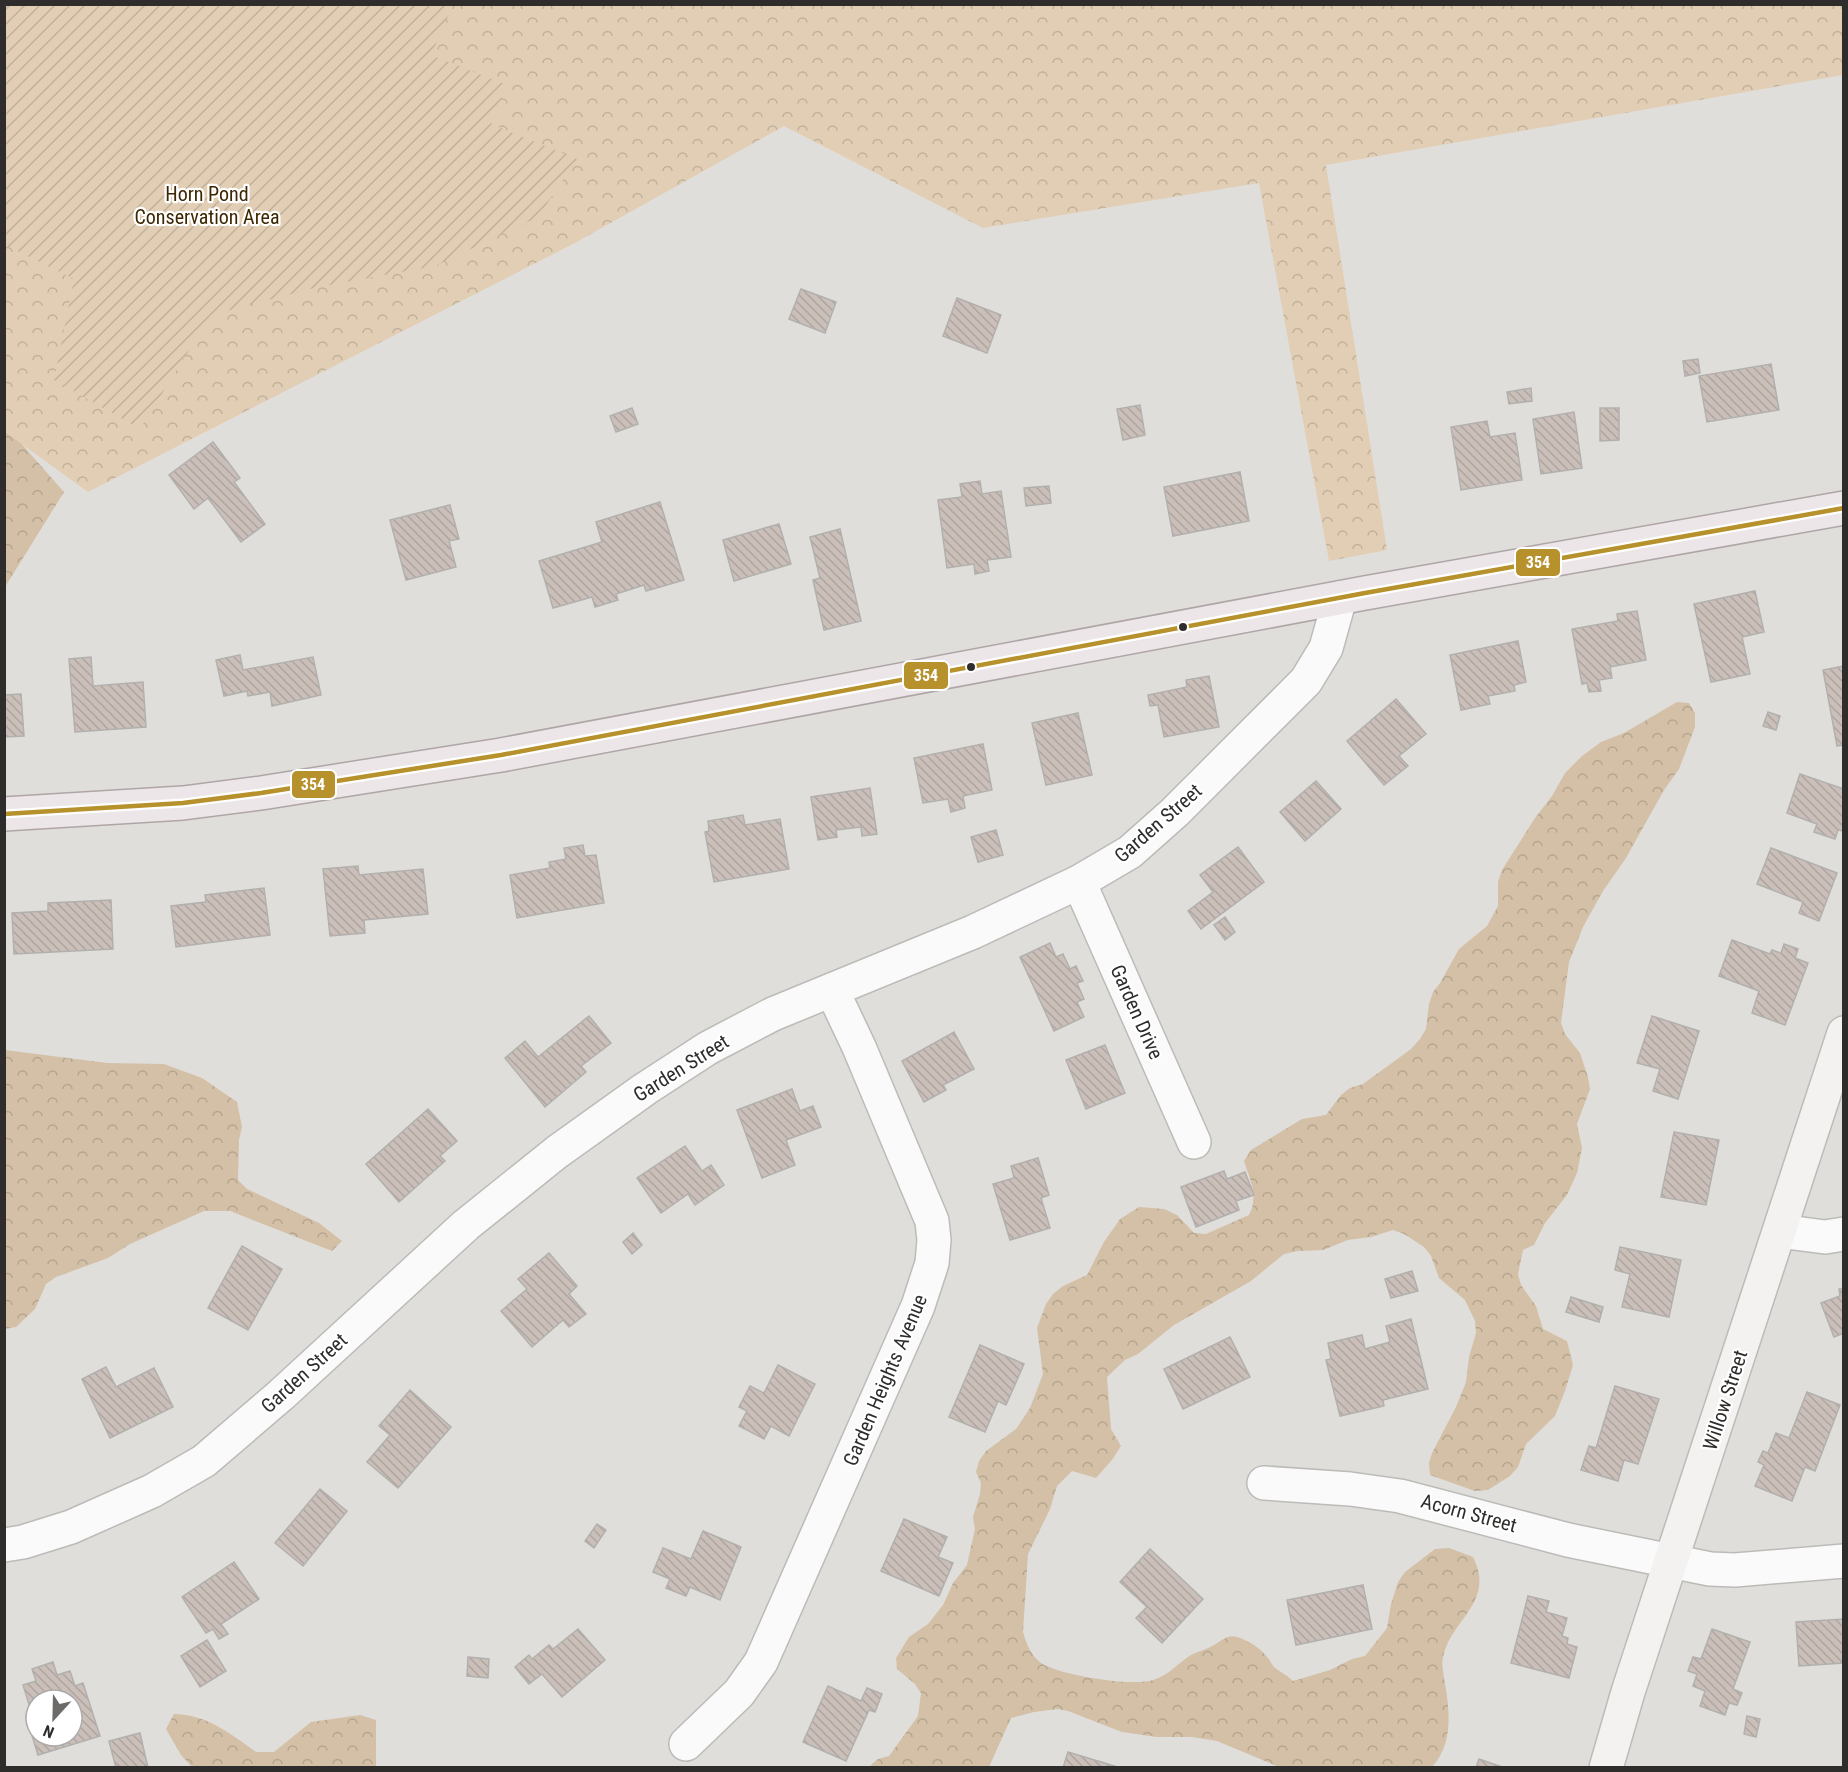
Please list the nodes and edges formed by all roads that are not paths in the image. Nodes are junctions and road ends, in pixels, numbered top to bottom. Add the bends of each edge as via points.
1 (1844, 508) edge
2 (1340, 597) junction
3 (4, 814) edge
4 (1079, 882) junction
5 (832, 990) junction
6 (1844, 1033) edge
7 (1194, 1142) dead end
8 (1780, 1231) junction
9 (1844, 1234) edge
10 (1264, 1482) dead end
11 (4, 1545) edge
12 (1844, 1561) edge
13 (1672, 1562) junction
14 (686, 1744) dead end
15 (1606, 1767) edge

1 - 2 main road
2 - 3 main road via 508,753 315,785 183,803
2 - 4 street, Garden Street via 1326,648 1306,681 1144,840
4 - 5 street, Garden Street via 973,932
4 - 7 street, Garden Drive
5 - 11 street, Garden Street via 772,1014 708,1048 557,1152 466,1225 282,1395 204,1461 152,1491 70,1527
5 - 14 street, Garden Heights Avenue via 932,1221 933,1263 888,1376 760,1662 739,1692
6 - 8 street, Willow Street
8 - 9 street via 1816,1236
8 - 13 street, Willow Street
10 - 13 street, Acorn Street via 1400,1496
12 - 13 street, Acorn Street via 1726,1570
13 - 15 street, Willow Street

